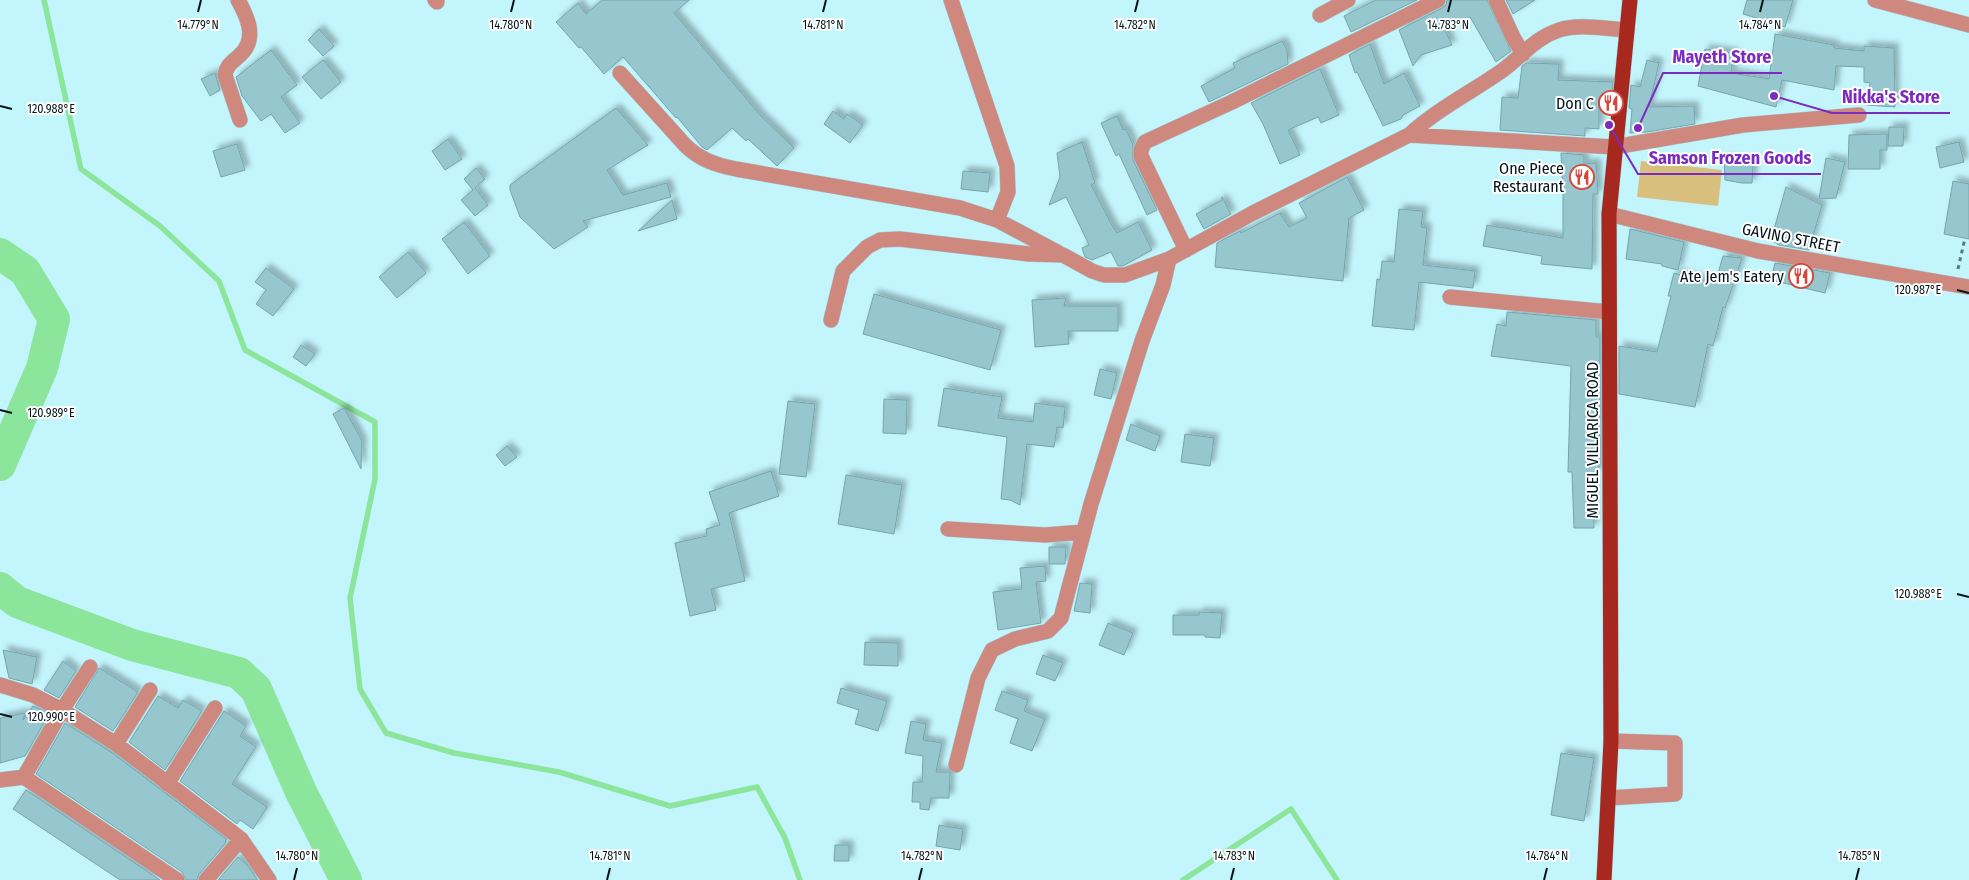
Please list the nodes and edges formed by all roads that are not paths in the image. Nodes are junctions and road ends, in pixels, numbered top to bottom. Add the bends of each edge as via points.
1 (238, 0) edge
2 (951, 0) edge
3 (1348, 0) edge
4 (1438, 0) edge
5 (1496, 0) edge
6 (1630, 0) edge
7 (1875, 0) edge
8 (1320, 15) dead end
9 (1969, 25) edge
10 (1627, 30) junction
11 (1523, 54) junction
12 (620, 73) dead end
13 (1858, 115) dead end
14 (240, 120) dead end
15 (1409, 135) junction
16 (1614, 147) junction
17 (1609, 214) junction
18 (998, 220) junction
19 (1186, 250) junction
20 (1063, 256) junction
21 (1169, 259) junction
22 (1962, 286) edge
23 (1450, 297) dead end
24 (1608, 312) junction
25 (831, 320) dead end
26 (948, 529) dead end
27 (1083, 532) junction
28 (90, 667) dead end
29 (0, 685) edge
30 (150, 690) dead end
31 (215, 708) dead end
32 (62, 710) junction
33 (1611, 741) junction
34 (116, 744) junction
35 (956, 765) dead end
36 (24, 777) junction
37 (0, 780) edge
38 (167, 784) junction
39 (1608, 798) junction
40 (241, 840) junction
41 (177, 880) edge
42 (206, 880) edge
43 (268, 880) edge
44 (1604, 880) edge

1 - 14 street via 249,20 250,31 245,48 226,68 225,75
2 - 18 street via 1007,166 1008,192
3 - 8 street
4 - 19 street via 1144,142 1141,156
5 - 11 street
6 - 10 main road, MIGUEL VILLARICA ROAD
7 - 9 street
10 - 11 street via 1561,29 1541,37
10 - 16 main road, MIGUEL VILLARICA ROAD
11 - 15 street
12 - 18 street via 685,145 706,161 960,208
13 - 16 street via 1743,125
15 - 16 street
15 - 19 street
16 - 17 main road, MIGUEL VILLARICA ROAD
17 - 22 street, GAVINO STREET via 1758,251
17 - 24 main road, MIGUEL VILLARICA ROAD
18 - 20 street
19 - 21 street
20 - 21 street via 1092,272 1113,276
20 - 25 street via 900,239 880,240 843,271
21 - 27 street
23 - 24 street
24 - 33 main road, MIGUEL VILLARICA ROAD
26 - 27 street via 1045,535
27 - 35 street via 1062,618 1048,631 992,650 978,678
28 - 32 street
29 - 32 street via 33,695
30 - 34 street
31 - 38 street
32 - 34 street
32 - 36 street
33 - 39 main road, MIGUEL VILLARICA ROAD
33 - 39 street via 1675,743 1675,794
34 - 38 street
36 - 37 street
36 - 41 street
38 - 40 street
39 - 44 main road, MIGUEL VILLARICA ROAD
40 - 42 street
40 - 43 street

